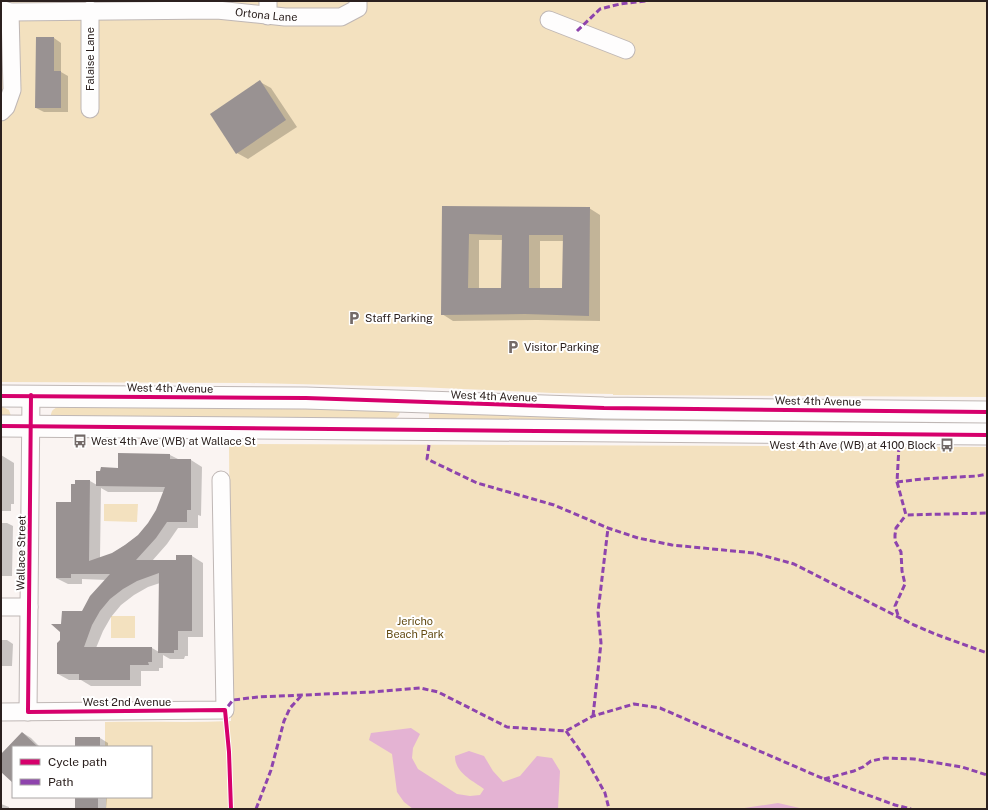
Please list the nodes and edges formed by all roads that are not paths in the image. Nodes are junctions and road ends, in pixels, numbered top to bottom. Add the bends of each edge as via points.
1 (358, 1) edge
2 (268, 8) edge
3 (90, 10) junction
4 (6, 11) edge
5 (549, 20) dead end
6 (626, 50) dead end
7 (90, 108) dead end
8 (1, 112) edge
9 (31, 395) junction
10 (1, 396) edge
11 (987, 412) edge
12 (1, 426) edge
13 (31, 426) junction
14 (987, 434) edge
15 (221, 480) dead end
16 (1, 607) edge
17 (29, 607) junction
18 (1, 712) edge
19 (28, 712) junction

1 - 2 street, Ortona Lane via 358,8 340,17
2 - 3 street, Ortona Lane
3 - 4 street, Ortona Lane
3 - 7 street, Falaise Lane
4 - 8 street via 12,90 6,107
5 - 6 street
9 - 10 main road, West 4th Avenue
9 - 11 main road, West 4th Avenue via 306,398 604,408
9 - 13 street, Wallace Street
12 - 13 main road
13 - 14 main road
13 - 17 street, Wallace Street
15 - 19 street, West 2nd Avenue via 225,710
16 - 17 street
17 - 19 street, Wallace Street
18 - 19 street, West 2nd Avenue

